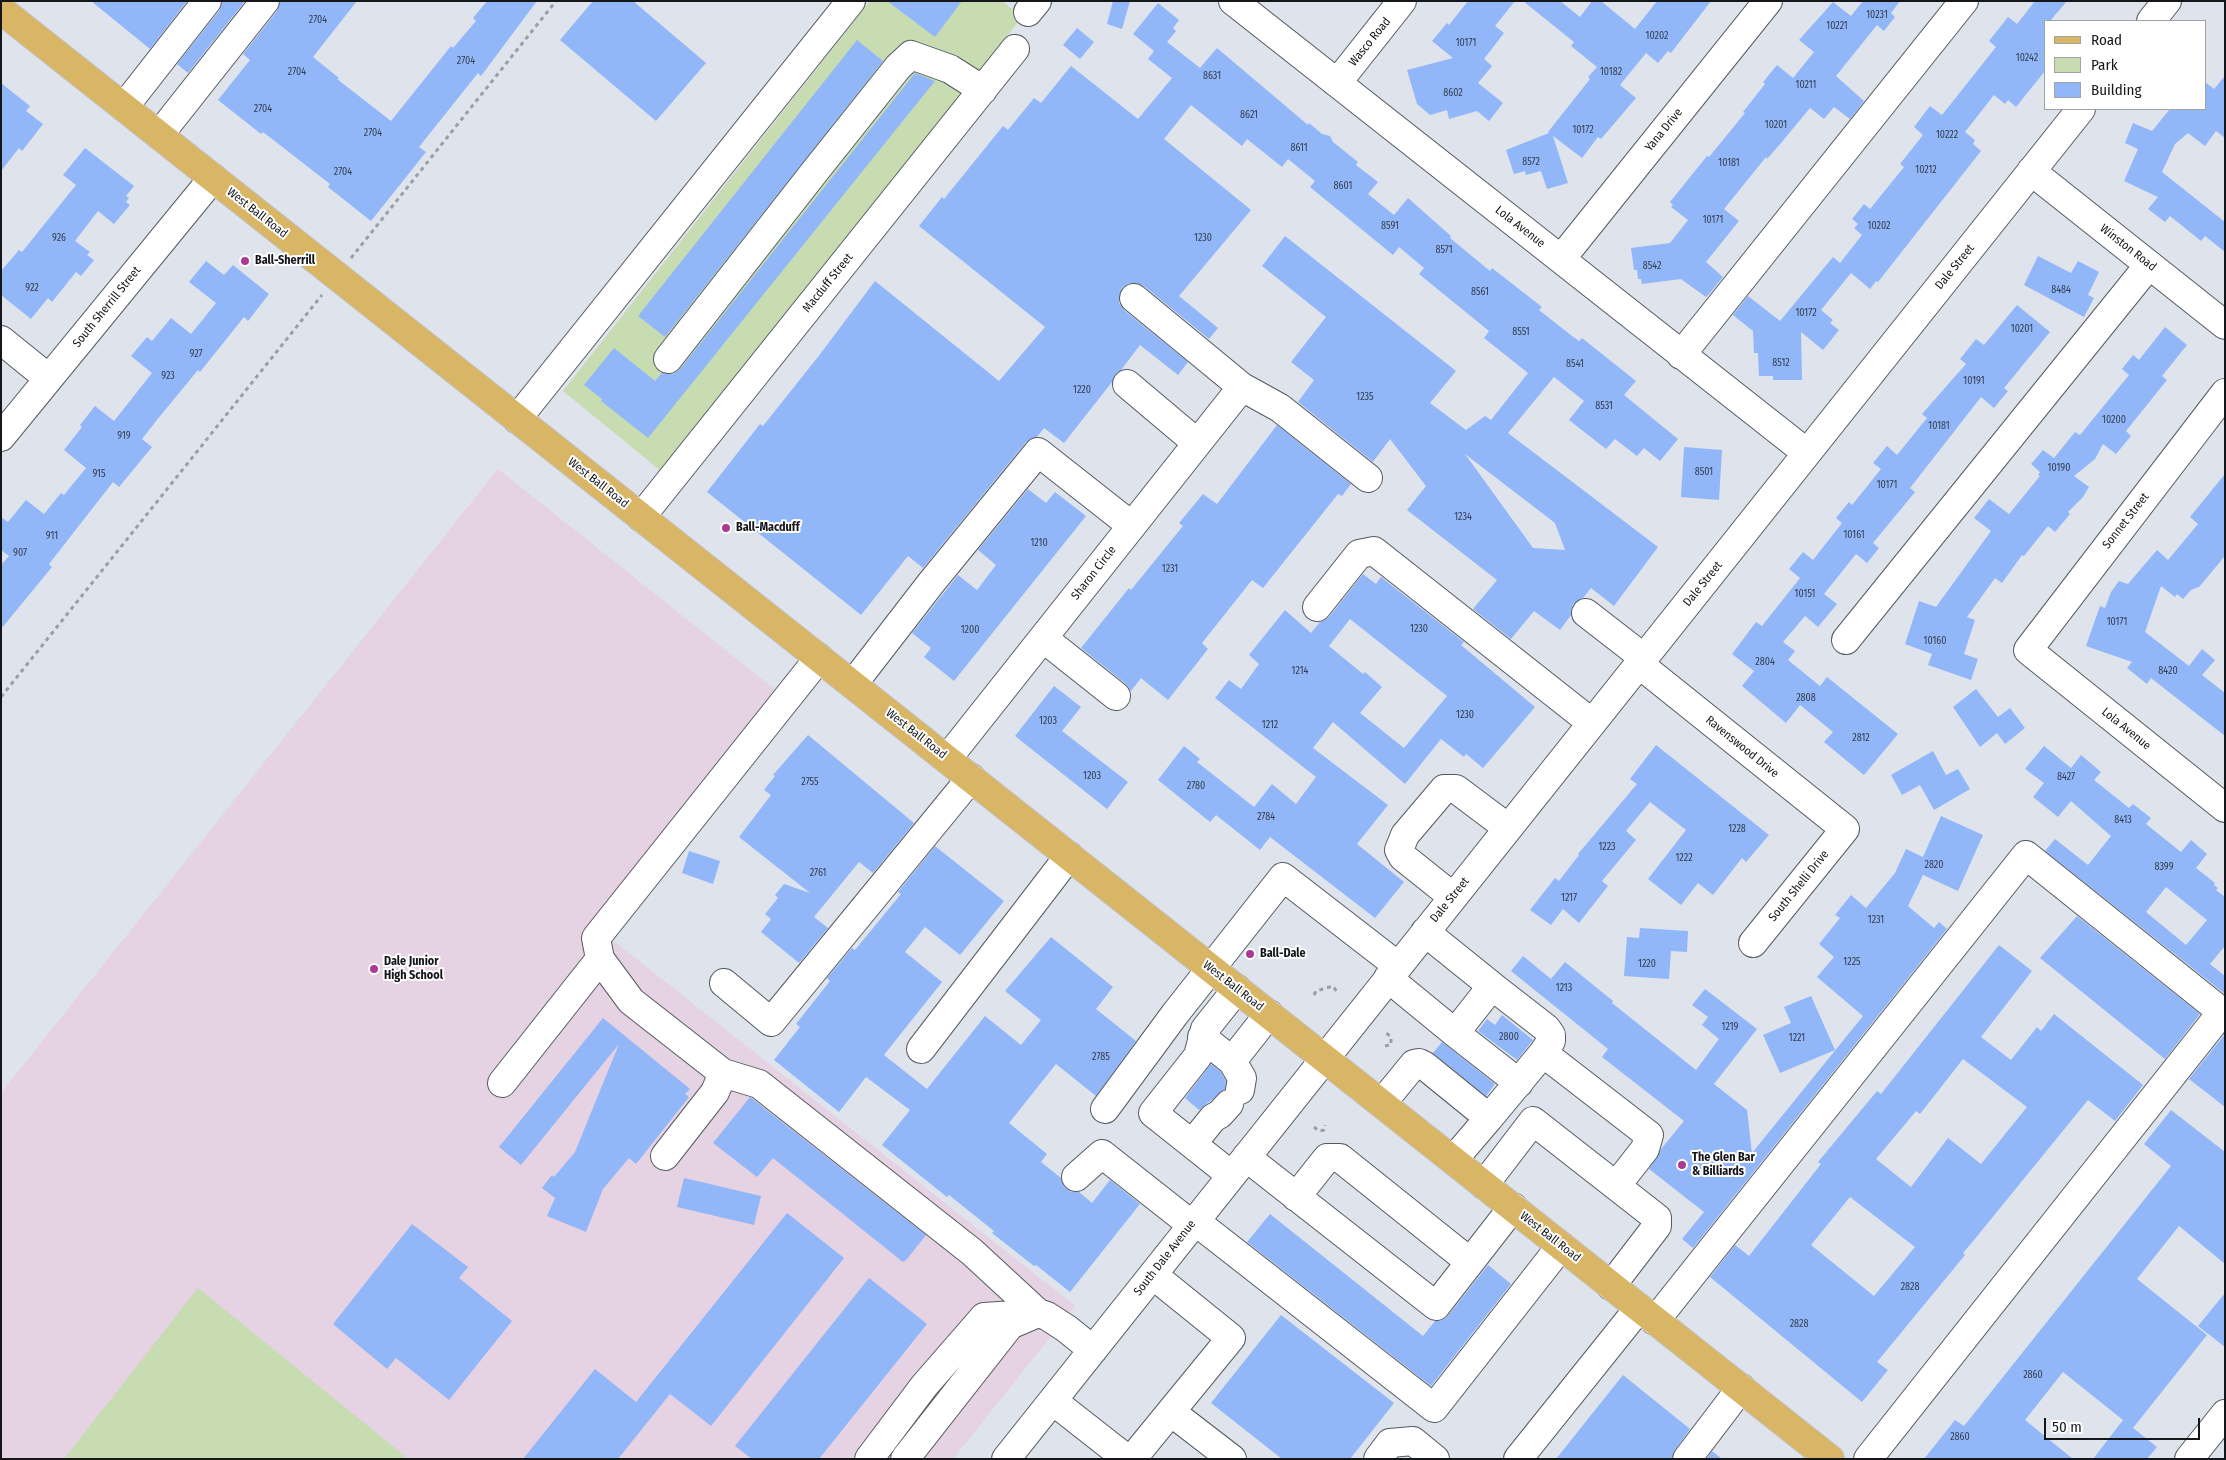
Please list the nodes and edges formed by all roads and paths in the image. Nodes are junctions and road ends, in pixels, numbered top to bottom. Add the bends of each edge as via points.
1 (207, 1) edge
2 (265, 1) edge
3 (556, 1) edge
4 (850, 1) edge
5 (1233, 1) edge
6 (1402, 1) edge
7 (1768, 1) edge
8 (1964, 1) edge
9 (2167, 1) edge
10 (1, 10) edge
11 (2152, 20) edge
12 (1015, 49) dead end
13 (1337, 83) junction
14 (983, 90) junction
15 (124, 107) junction
16 (2080, 110) edge
17 (159, 135) junction
18 (2031, 171) junction
19 (213, 178) junction
20 (1561, 259) junction
21 (2149, 265) junction
22 (337, 276) junction
23 (1134, 298) dead end
24 (2225, 325) edge
25 (1, 340) edge
26 (1681, 355) junction
27 (668, 359) dead end
28 (48, 378) junction
29 (1127, 384) dead end
30 (1242, 387) junction
31 (2225, 393) edge
32 (517, 419) junction
33 (1, 437) edge
34 (1197, 443) junction
35 (1807, 453) junction
36 (1368, 478) dead end
37 (641, 517) junction
38 (1132, 526) junction
39 (1316, 607) dead end
40 (1586, 613) dead end
41 (1043, 638) junction
42 (1846, 640) dead end
43 (2028, 650) joint
44 (820, 658) junction
45 (1641, 661) junction
46 (852, 684) junction
47 (1116, 696) dead end
48 (1, 697) edge
49 (1592, 723) junction
50 (947, 759) junction
51 (971, 778) junction
52 (2225, 808) edge
53 (1508, 828) junction
54 (1845, 829) joint
55 (1069, 856) junction
56 (1453, 897) junction
57 (1425, 932) junction
58 (1753, 943) dead end
59 (600, 959) junction
60 (1212, 969) junction
61 (1393, 972) junction
62 (724, 983) dead end
63 (1492, 986) junction
64 (1237, 989) junction
65 (1337, 992) dead end
66 (1314, 995) dead end
67 (2223, 1013) edge
68 (1269, 1014) junction
69 (1385, 1032) dead end
70 (1455, 1033) junction
71 (1202, 1038) junction
72 (1385, 1046) dead end
73 (921, 1049) dead end
74 (1543, 1053) junction
75 (1325, 1058) junction
76 (1232, 1061) junction
77 (723, 1073) junction
78 (502, 1082) dead end
79 (1505, 1100) junction
80 (1382, 1103) junction
81 (1106, 1109) dead end
82 (1533, 1121) junction
83 (1325, 1125) dead end
84 (1314, 1127) dead end
85 (1192, 1144) junction
86 (665, 1156) dead end
87 (1454, 1159) junction
88 (1239, 1166) junction
89 (1076, 1177) dead end
90 (1484, 1185) junction
91 (1616, 1186) junction
92 (1296, 1197) junction
93 (1513, 1208) junction
94 (1194, 1223) junction
95 (1561, 1246) junction
96 (1470, 1262) junction
97 (1153, 1274) junction
98 (1612, 1286) junction
99 (1038, 1313) junction
100 (1647, 1314) junction
101 (1093, 1350) junction
102 (1741, 1388) junction
103 (1053, 1401) junction
104 (1171, 1412) junction
105 (2225, 1414) edge
106 (1818, 1455) edge
107 (869, 1459) edge
108 (905, 1459) edge
109 (1006, 1459) edge
110 (1127, 1459) edge
111 (1132, 1459) edge
112 (1232, 1459) edge
113 (1378, 1459) edge
114 (1435, 1459) edge
115 (1518, 1459) edge
116 (1686, 1459) edge
117 (1868, 1459) edge
118 (2189, 1459) edge

1 - 15 street
2 - 17 street
3 - 22 path
4 - 32 street
5 - 13 street, Lola Avenue
6 - 13 street, Wasco Road
7 - 20 street, Yana Drive
8 - 26 street
9 - 11 street
10 - 15 main road, West Ball Road
12 - 14 street, Macduff Street
13 - 20 street, Lola Avenue
14 - 27 street via 950,70 911,55 818,167
14 - 37 street, Macduff Street
15 - 17 main road, West Ball Road
16 - 18 street, Dale Street
17 - 19 main road, West Ball Road
18 - 21 street, Winston Road
18 - 35 street, Dale Street
19 - 22 main road, West Ball Road
19 - 28 street, South Sherrill Street
20 - 26 street, Lola Avenue
21 - 24 street, Winston Road
21 - 42 street
22 - 32 main road, West Ball Road
22 - 48 path
23 - 30 street
25 - 28 street
26 - 35 street, Lola Avenue
28 - 33 street, South Sherrill Street
29 - 34 street
30 - 34 street, Sharon Circle
30 - 36 street via 1280,408
31 - 43 street, Sonnet Street
32 - 37 main road, West Ball Road
34 - 38 street, Sharon Circle
35 - 45 street, Dale Street
37 - 44 main road, West Ball Road
38 - 41 street, Sharon Circle
38 - 46 street via 1038,452
39 - 49 street via 1359,554 1374,551
40 - 45 street, Ravenswood Drive
41 - 47 street
41 - 50 street, Sharon Circle
43 - 52 street, Lola Avenue
44 - 46 main road, West Ball Road
44 - 59 street via 596,938
45 - 49 street, Dale Street
45 - 54 street, Ravenswood Drive
46 - 50 main road, West Ball Road
49 - 53 street, Dale Street
50 - 51 main road, West Ball Road
51 - 55 main road, West Ball Road
51 - 62 street via 771,1022
53 - 56 street, Dale Street
53 - 56 street via 1456,789 1444,789 1405,835 1399,850 1403,857
54 - 58 street, South Shelli Drive
55 - 60 main road, West Ball Road
55 - 73 street
56 - 57 street, Dale Street
57 - 61 street, Dale Street
57 - 63 street
59 - 77 street via 631,1001
59 - 78 street
60 - 61 street via 1283,877
60 - 64 main road, West Ball Road
60 - 81 street
61 - 70 street
61 - 75 street, Dale Street
63 - 70 street
63 - 74 street via 1546,1028 1551,1041
64 - 68 main road, West Ball Road
64 - 71 street via 1204,1029
65 - 66 path via 1333,986 1316,991
67 - 100 street via 2026,855
67 - 117 street
68 - 75 main road, West Ball Road
68 - 76 street
69 - 72 path via 1391,1037 1391,1045
70 - 79 street
71 - 76 street
71 - 85 street via 1198,1056 1153,1113
74 - 79 street
74 - 91 street via 1649,1136 1645,1149
75 - 80 main road, West Ball Road
75 - 88 street, South Dale Avenue
76 - 85 street via 1242,1078 1234,1097
77 - 86 street via 715,1092
77 - 99 street via 759,1084 972,1252
79 - 80 street via 1419,1063 1414,1064
79 - 82 street
79 - 87 street
80 - 87 main road, West Ball Road
82 - 90 street
82 - 91 street
83 - 84 path via 1324,1130 1319,1131
85 - 88 street
87 - 90 main road, West Ball Road
88 - 92 street
88 - 94 street, South Dale Avenue
89 - 94 street via 1102,1154
90 - 93 main road, West Ball Road
91 - 98 street via 1658,1222
92 - 96 street via 1326,1158 1340,1158
92 - 96 street via 1436,1306
93 - 95 main road, West Ball Road
93 - 96 street
94 - 95 street via 1434,1408
94 - 97 street, South Dale Avenue
95 - 98 main road, West Ball Road
97 - 101 street, South Dale Avenue
97 - 104 street via 1231,1338
98 - 100 main road, West Ball Road
99 - 101 street via 1067,1329
99 - 107 street via 984,1317 924,1386
99 - 108 street via 1010,1325
100 - 102 main road, West Ball Road
100 - 115 street
101 - 103 street, South Dale Avenue
102 - 106 main road, West Ball Road
102 - 116 street
103 - 109 street, South Dale Avenue
103 - 110 street
104 - 111 street
104 - 112 street
105 - 118 street
113 - 114 street via 1390,1443 1413,1441

